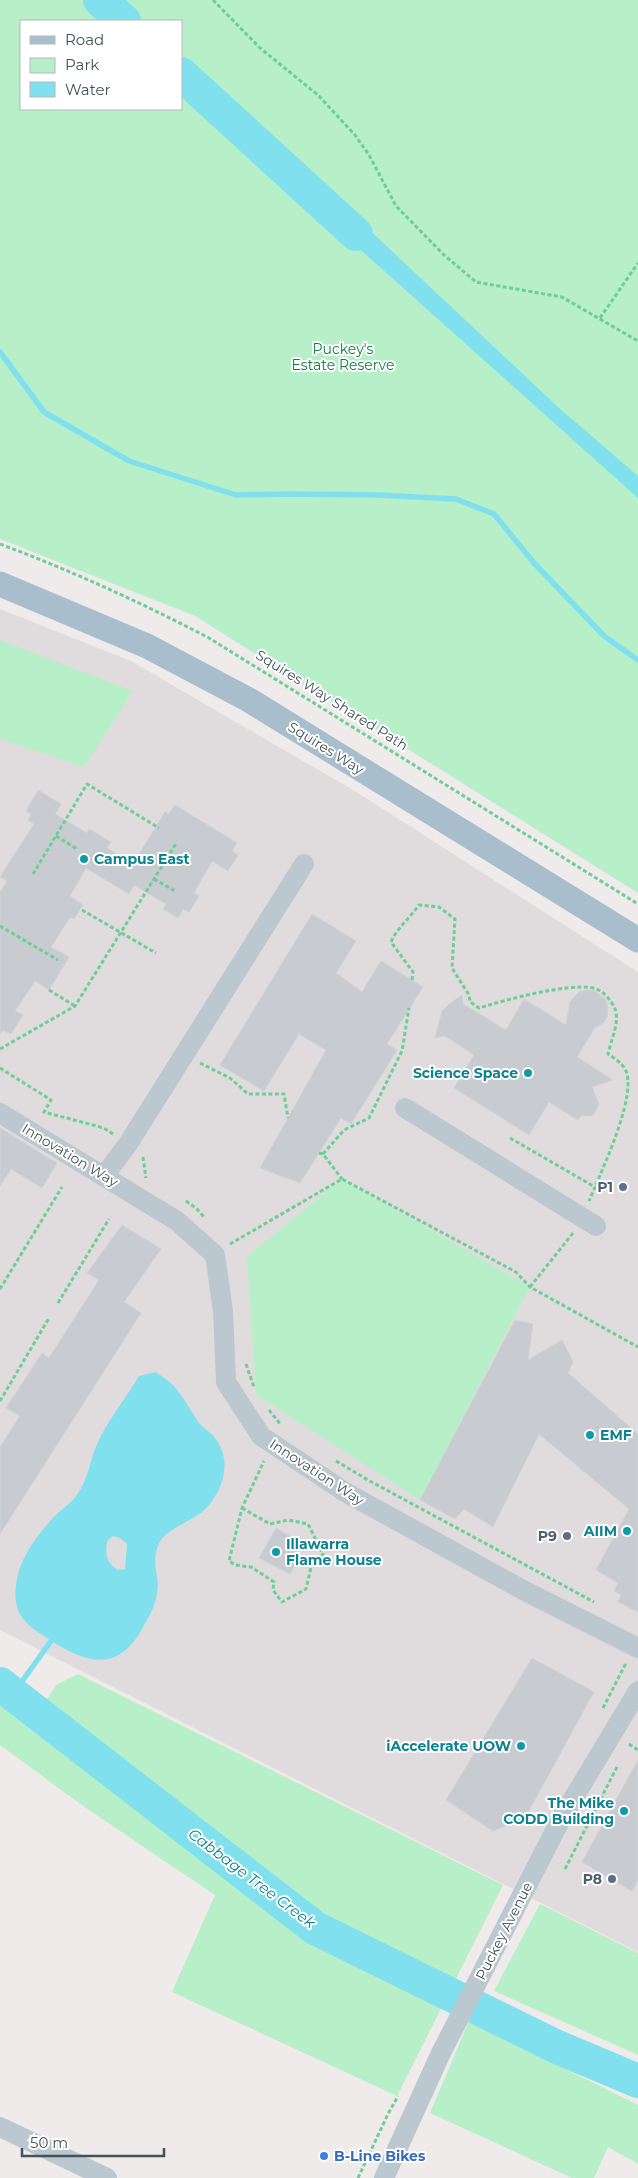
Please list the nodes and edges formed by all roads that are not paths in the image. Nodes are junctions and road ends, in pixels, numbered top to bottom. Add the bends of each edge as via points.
1 (0, 584) edge
2 (304, 864) dead end
3 (638, 940) edge
4 (405, 1108) dead end
5 (0, 1113) edge
6 (104, 1176) junction
7 (596, 1226) dead end
8 (638, 1648) edge
9 (638, 1691) edge
10 (0, 2128) edge
11 (108, 2178) edge
12 (384, 2178) edge

1 - 3 main road, Squires Way via 109,628 249,700
2 - 6 street via 128,1144
4 - 7 street
5 - 6 street, Innovation Way
6 - 8 street, Innovation Way via 178,1221 215,1255 223,1311 226,1382 261,1436 353,1496
9 - 12 street, Puckey Avenue via 579,1787 519,1900 441,2053
10 - 11 street

